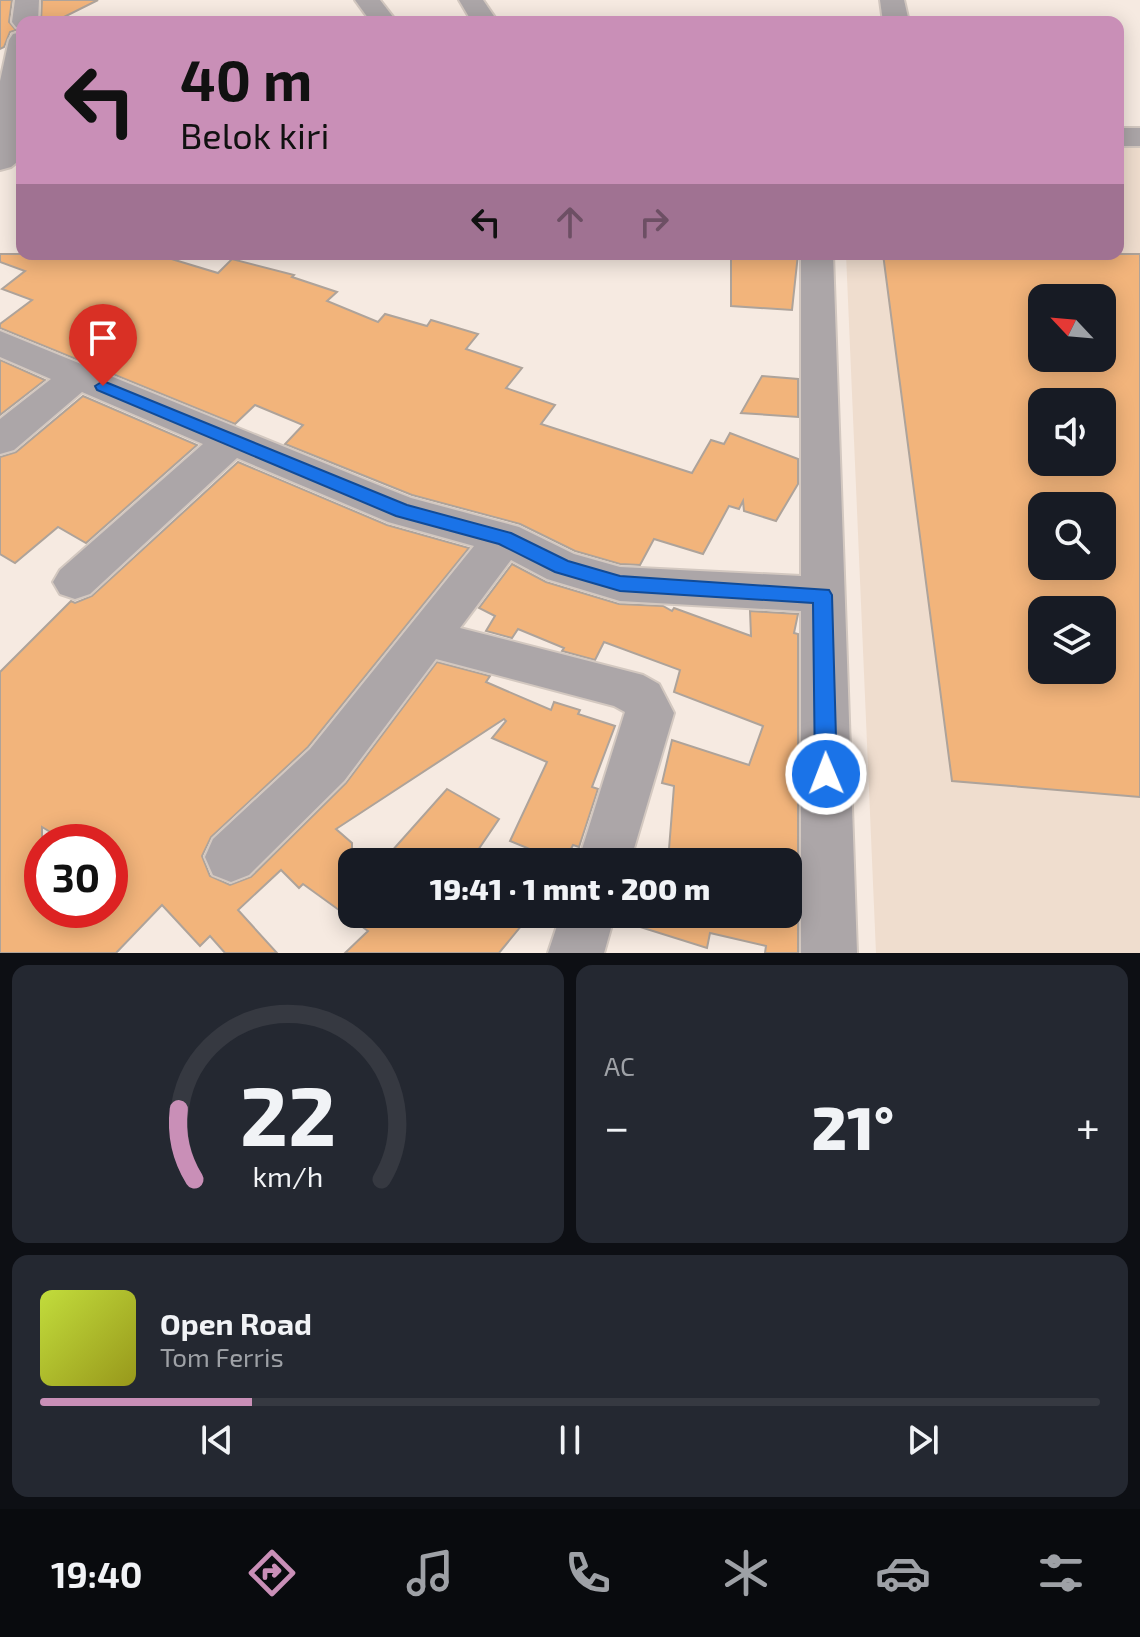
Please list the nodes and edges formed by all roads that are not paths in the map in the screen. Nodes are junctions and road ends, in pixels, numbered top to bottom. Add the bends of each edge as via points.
1 (367, 0) edge
2 (379, 16) edge
3 (16, 71) edge
4 (0, 161) edge
5 (817, 260) edge
6 (0, 343) edge
7 (78, 376) junction
8 (0, 440) edge
9 (232, 440) junction
10 (504, 538) junction
11 (75, 582) dead end
12 (822, 595) junction
13 (426, 638) junction
14 (608, 848) edge
15 (231, 857) dead end
16 (584, 928) edge
17 (576, 953) edge
18 (829, 953) edge

1 - 2 street
3 - 4 street via 15,143
5 - 12 street
6 - 7 street
7 - 8 street
7 - 9 street
9 - 10 street via 403,511
9 - 11 street
10 - 12 street via 562,567 620,584
10 - 13 street
12 - 18 street
13 - 14 street via 626,689 642,698 650,713
13 - 15 street via 327,765
16 - 17 street

